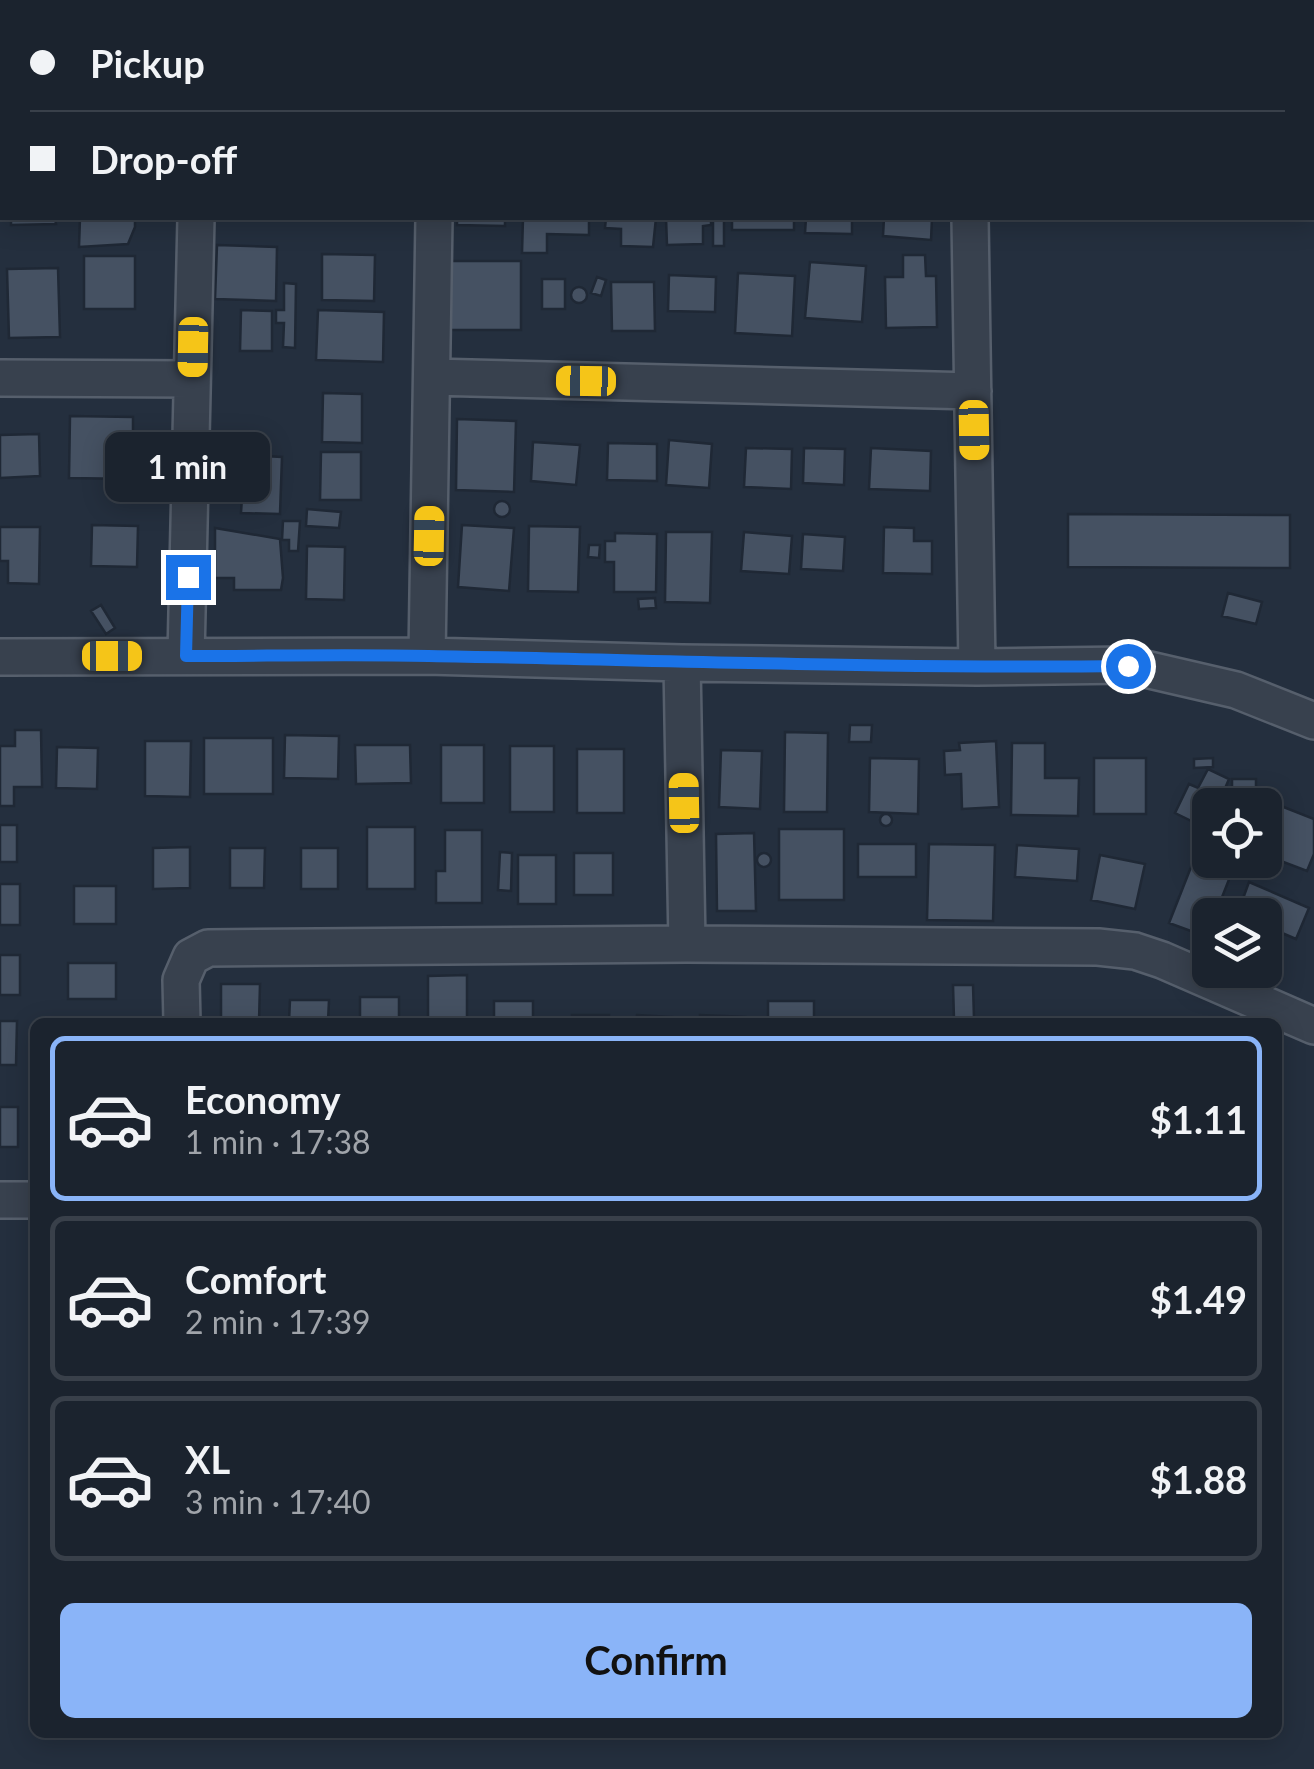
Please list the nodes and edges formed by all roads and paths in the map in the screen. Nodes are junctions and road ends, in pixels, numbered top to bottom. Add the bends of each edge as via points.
1 (196, 220) edge
2 (434, 220) edge
3 (970, 220) edge
4 (432, 377) junction
5 (0, 378) edge
6 (192, 380) junction
7 (973, 391) junction
8 (186, 656) junction
9 (427, 656) junction
10 (0, 657) edge
11 (682, 663) junction
12 (977, 667) junction
13 (1314, 720) edge
14 (687, 944) junction
15 (182, 1018) edge
16 (1314, 1026) edge
17 (0, 1200) edge
18 (30, 1200) edge

1 - 6 street
2 - 4 street
3 - 7 street
4 - 7 street
4 - 9 street
5 - 6 street
6 - 8 street
7 - 12 street
8 - 9 street
8 - 10 street
9 - 11 street
11 - 12 street
11 - 14 street
12 - 13 street via 1128,666 1236,690
14 - 15 street via 208,948 191,957 182,980
14 - 16 street via 1136,951
17 - 18 street

